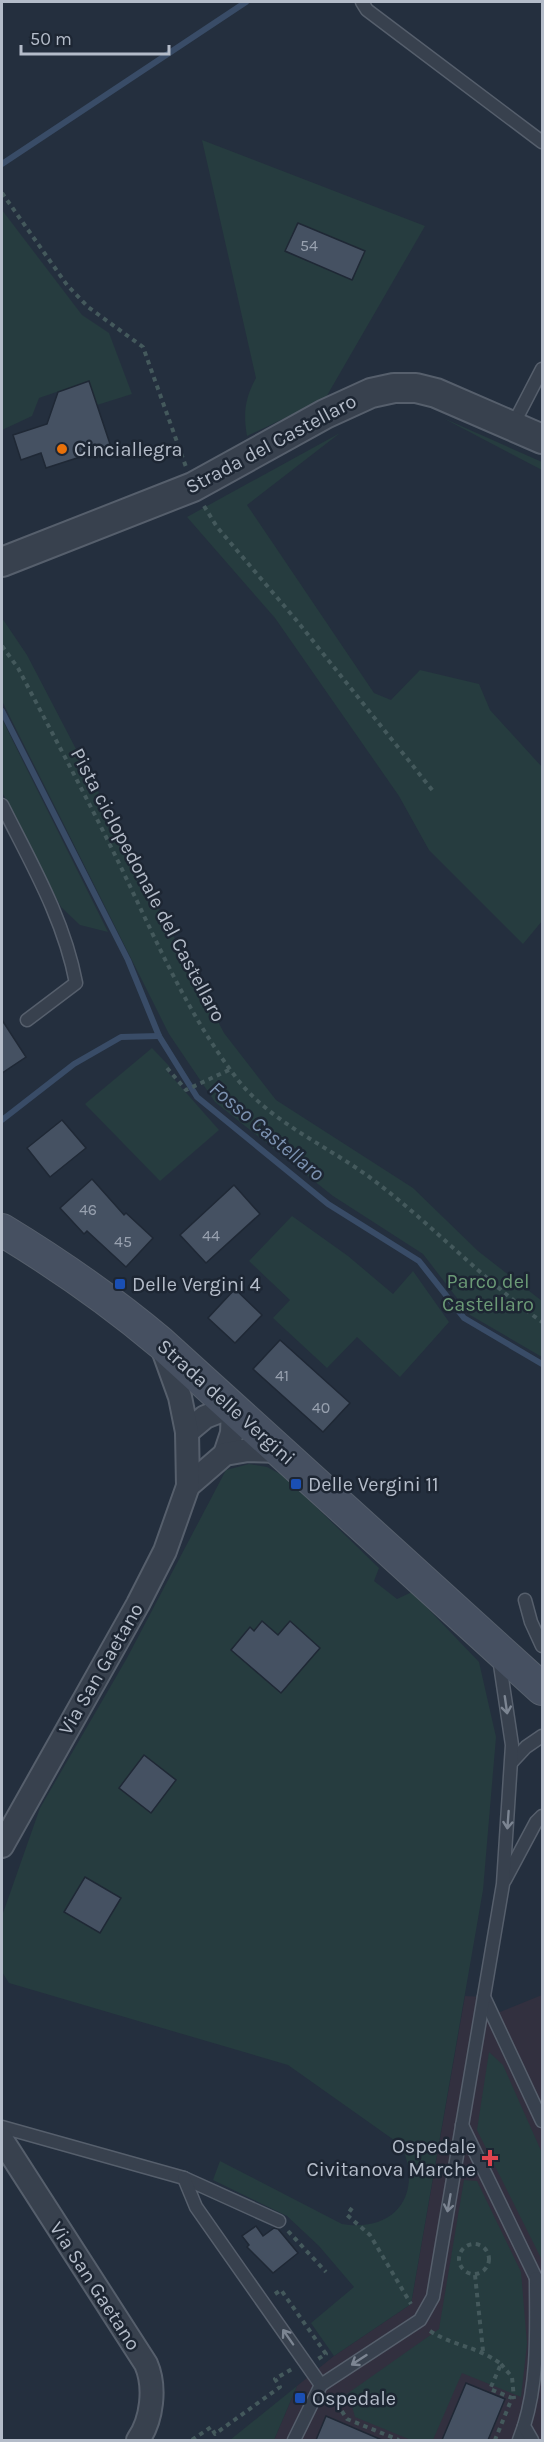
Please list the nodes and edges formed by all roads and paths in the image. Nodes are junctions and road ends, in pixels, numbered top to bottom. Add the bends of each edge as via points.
1 (362, 2) edge
2 (543, 142) edge
3 (543, 369) edge
4 (513, 425) junction
5 (543, 439) edge
6 (2, 562) edge
7 (2, 646) edge
8 (2, 805) edge
9 (27, 1020) dead end
10 (167, 1068) dead end
11 (231, 1069) junction
12 (2, 1230) edge
13 (543, 1322) edge
14 (161, 1343) junction
15 (232, 1406) junction
16 (187, 1432) junction
17 (282, 1451) junction
18 (225, 1454) junction
19 (188, 1486) junction
20 (525, 1600) dead end
21 (543, 1646) edge
22 (497, 1648) junction
23 (543, 1689) edge
24 (543, 1736) edge
25 (512, 1762) junction
26 (543, 1816) edge
27 (2, 1846) edge
28 (503, 1884) junction
29 (484, 1997) junction
30 (543, 2121) edge
31 (462, 2125) junction
32 (2, 2127) edge
33 (2, 2140) edge
34 (184, 2178) junction
35 (352, 2208) dead end
36 (279, 2221) joint
37 (326, 2272) dead end
38 (475, 2275) junction
39 (536, 2278) junction
40 (543, 2290) edge
41 (411, 2304) dead end
42 (425, 2328) dead end
43 (483, 2351) junction
44 (501, 2364) junction
45 (295, 2367) dead end
46 (321, 2385) junction
47 (339, 2391) dead end
48 (512, 2398) junction
49 (530, 2408) junction
50 (524, 2426) junction
51 (138, 2440) edge
52 (192, 2440) edge
53 (294, 2440) edge
54 (399, 2440) edge
55 (495, 2440) edge
56 (519, 2440) edge
57 (532, 2440) edge

1 - 2 lane via 367,10
3 - 4 lane
4 - 5 street, Strada del Castellaro
4 - 6 street, Strada del Castellaro via 426,390 394,388 371,393 193,487
7 - 11 path, Pista ciclopedonale del Castellaro via 18,668 116,856 164,957
8 - 9 lane via 48,894 76,984
10 - 11 path via 186,1090
11 - 13 path, Pista ciclopedonale del Castellaro via 270,1113 371,1179
12 - 14 main road, Strada delle Vergini via 59,1264
14 - 15 main road, Strada delle Vergini
14 - 16 street, Via San Gaetano via 180,1397
15 - 16 street via 205,1417
15 - 17 main road, Strada delle Vergini
15 - 18 street via 232,1433
16 - 19 street, Via San Gaetano
17 - 18 street
17 - 22 main road, Strada delle Vergini
18 - 19 street, Via San Gaetano
19 - 27 street, Via San Gaetano via 165,1551 138,1604
20 - 21 lane
22 - 23 main road, Strada delle Vergini
22 -> 25 lane
24 - 25 lane
25 -> 28 lane
26 - 28 lane
28 - 29 lane
29 - 30 lane
29 - 31 lane
31 - 39 lane
31 -> 46 lane via 428,2310 420,2320
32 - 34 lane
33 - 51 street, Via San Gaetano via 146,2364 151,2401
34 - 36 lane
46 -> 34 lane via 196,2207
35 - 41 path via 347,2215 370,2235
36 - 37 path
38 - 38 path via 484,2271 489,2257 476,2244 466,2246 458,2259 465,2272
38 - 43 path
39 - 40 lane
39 - 49 lane via 536,2356
42 - 43 path via 447,2342
43 - 44 path
44 - 48 path via 512,2377
44 - 48 path via 490,2389
45 - 52 path via 273,2380 280,2387 215,2434 210,2427
46 - 53 lane
47 - 54 path via 331,2396 347,2419
48 - 49 path
48 - 55 path
49 - 50 lane
50 - 56 lane
50 - 57 lane

